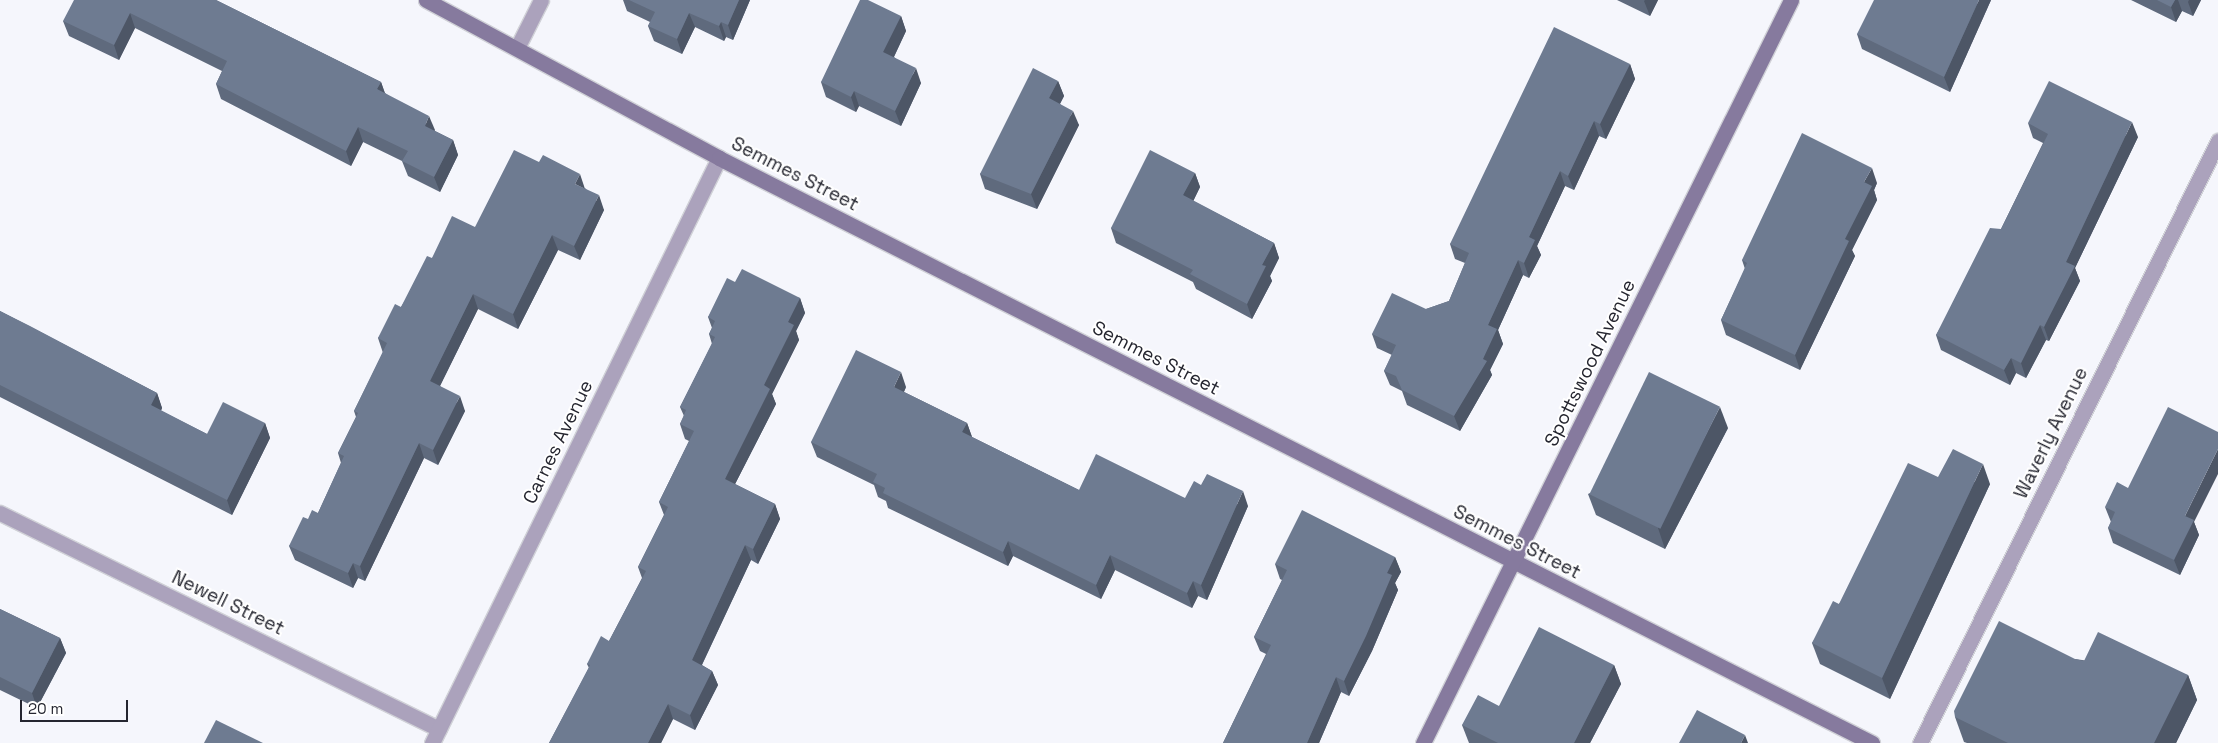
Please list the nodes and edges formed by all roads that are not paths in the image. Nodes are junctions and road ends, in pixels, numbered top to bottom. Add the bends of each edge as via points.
1 (426, 0) edge
2 (541, 0) edge
3 (1791, 0) edge
4 (518, 46) junction
5 (2218, 141) edge
6 (719, 158) junction
7 (0, 513) edge
8 (1514, 563) junction
9 (439, 728) junction
10 (432, 743) edge
11 (1423, 743) edge
12 (1872, 743) edge
13 (1920, 743) edge

1 - 4 main road, Semmes Street
2 - 4 street
3 - 8 main road, Spottswood Avenue
4 - 6 main road, Semmes Street
5 - 13 street, Waverly Avenue
6 - 8 main road, Semmes Street
6 - 9 street, Carnes Avenue
7 - 9 street, Newell Street
8 - 11 main road, Spottswood Avenue
8 - 12 main road, Semmes Street
9 - 10 street, Carnes Avenue

